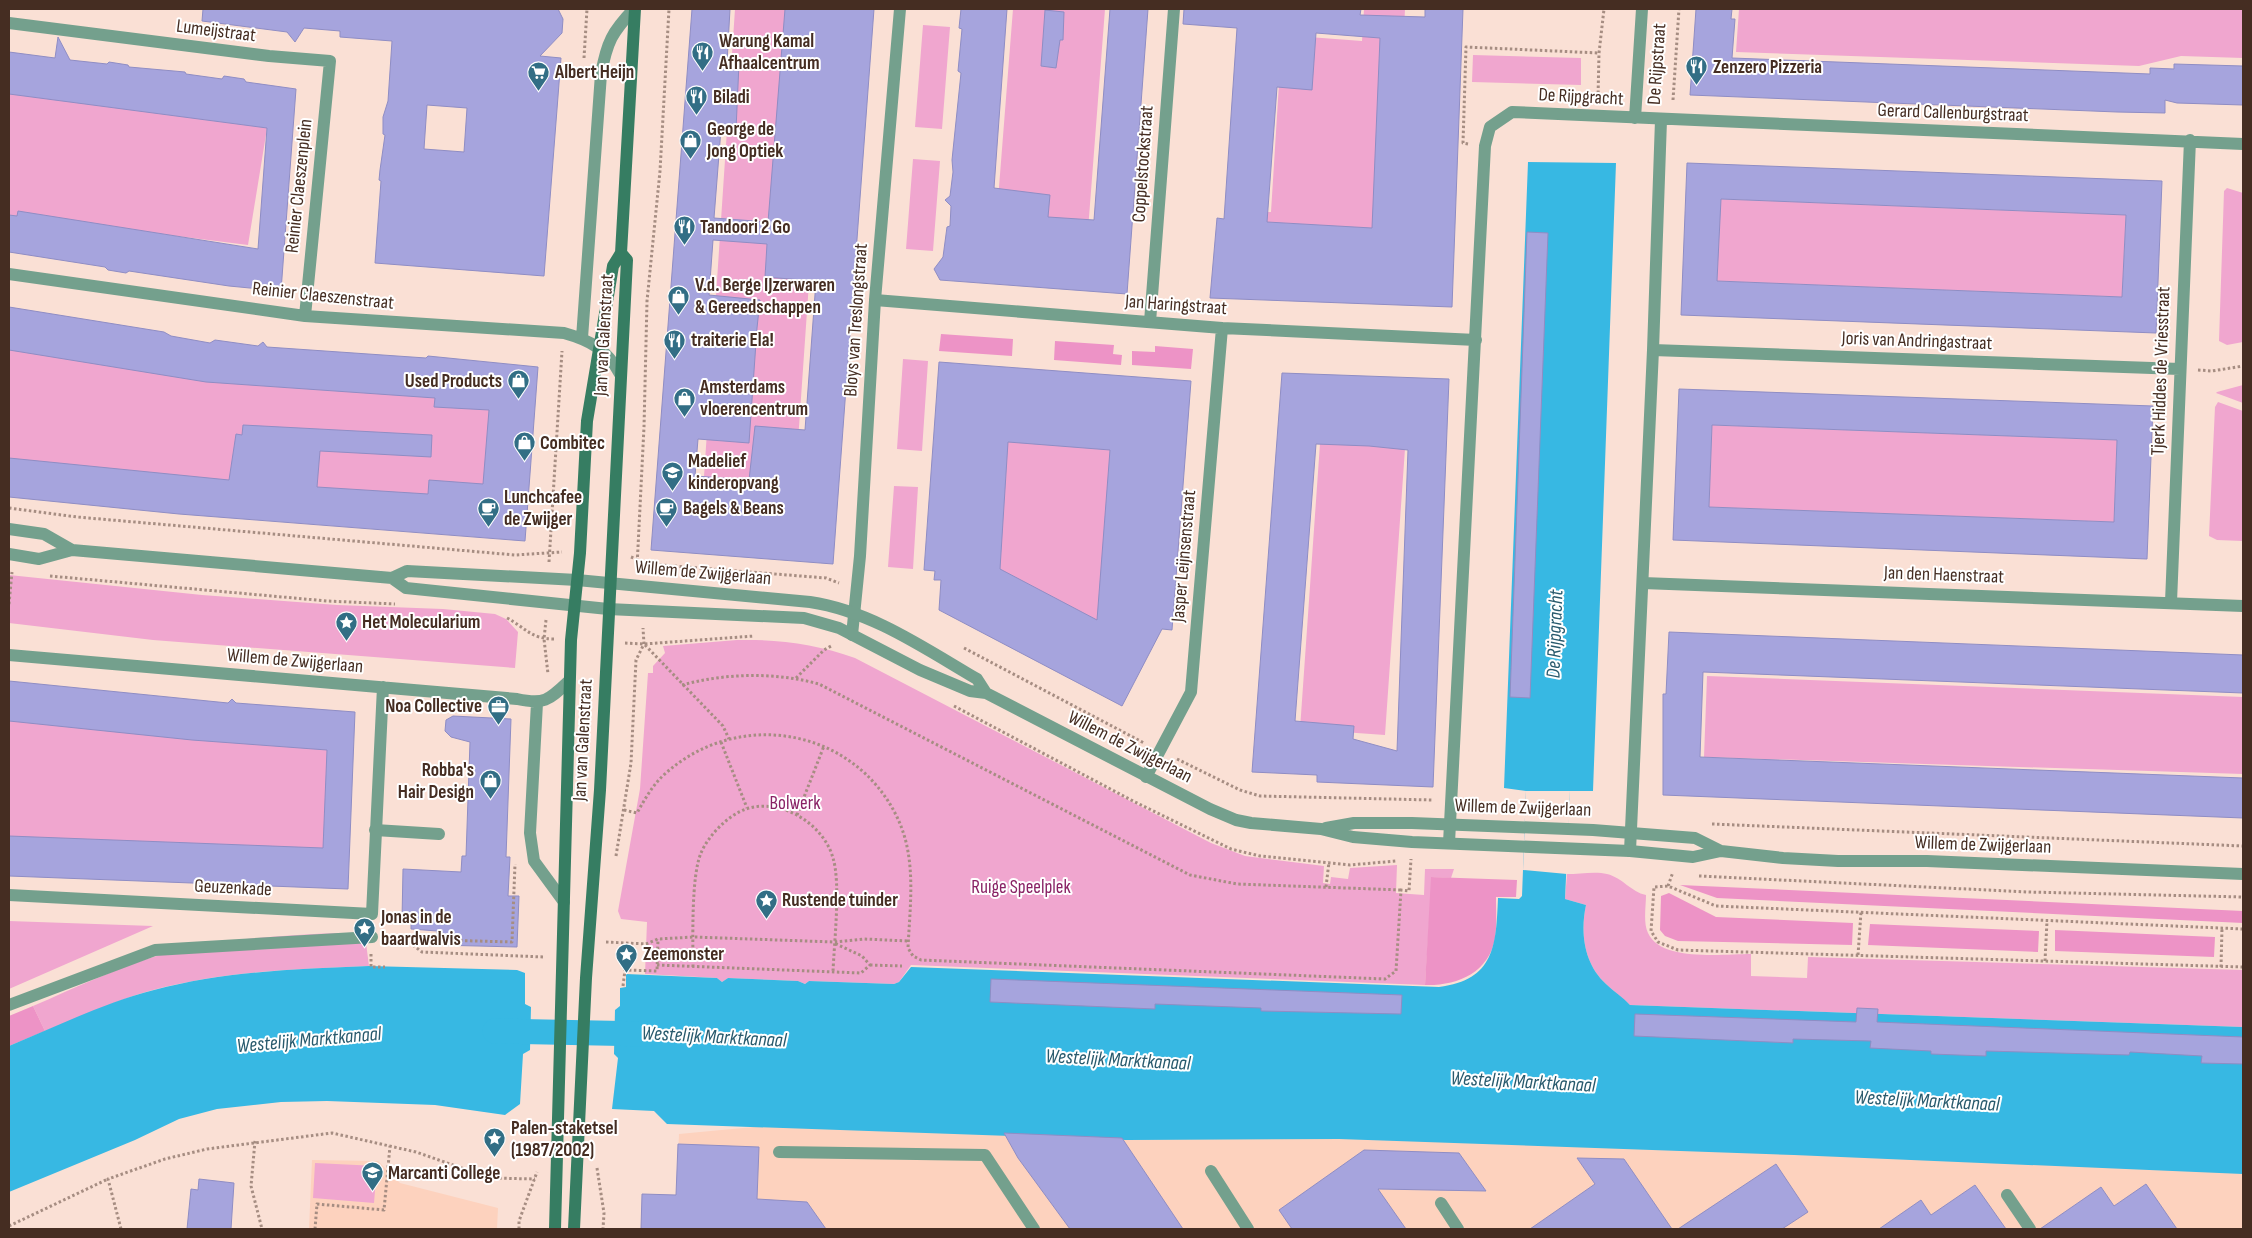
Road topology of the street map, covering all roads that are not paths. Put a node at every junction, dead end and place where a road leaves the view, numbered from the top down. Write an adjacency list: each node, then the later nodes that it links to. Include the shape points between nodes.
1 (635, 9): 11 (main road, Jan van Galenstraat); 17 (street, Jan van Galenstraat, via 615,29 605,50 601,74)
2 (900, 9): 13 (street, Bloys van Treslongstraat)
3 (1174, 9): 15 (street, Coppelstockstraat)
4 (1642, 9): 7 (street, De Rijpstraat)
5 (9, 23): 6 (street, Lumeijstraat)
6 (330, 61): 14 (street, Reinier Claeszenplein)
7 (1635, 118): 8 (street, De Rijpgracht); 18 (street, De Rijpgracht, via 1512,112 1490,127 1485,146)
8 (1666, 121): 9 (street, Gerard Callenburgstraat); 20 (street)
9 (2190, 140): 10 (street, Gerard Callenburgstraat); 21 (street, Tjerk Hiddes de Vriesstraat)
10 (2243, 144)
11 (621, 253): 19 (main road, Jan van Galenstraat, via 613,266); 22 (main road, Jan van Galenstraat, via 627,260)
12 (9, 274): 14 (street, Reinier Claeszenstraat)
13 (875, 300): 15 (street, Jan Haringstraat); 34 (street, Bloys van Treslongstraat)
14 (305, 316): 17 (street, Reinier Claeszenstraat, via 564,333)
15 (1150, 322): 16 (street, Jan Haringstraat)
16 (1222, 328): 18 (street, Jan Haringstraat); 41 (street, Jasper Leijnsenstraat, via 1192,692)
17 (582, 338): 19 (street, Reinier Claeszenstraat)
18 (1476, 340): 42 (street, De Rijpgracht)
19 (599, 346): 22 (street, Reinier Claeszenstraat); 27 (main road, Jan van Galenstraat, via 587,421)
20 (1653, 350): 21 (street, Joris van Andringastraat); 29 (street)
21 (2180, 369): 30 (street, Tjerk Hiddes de Vriesstraat)
22 (620, 374): 28 (main road, Jan van Galenstraat)
23 (9, 529): 24 (street, Willem de Zwijgerlaan, via 44,534)
24 (72, 550): 25 (street, Willem de Zwijgerlaan, via 39,559); 26 (street, Willem de Zwijgerlaan)
25 (9, 554)
26 (392, 578): 27 (street, Willem de Zwijgerlaan, via 408,571); 31 (street, Willem de Zwijgerlaan, via 406,588)
27 (577, 580): 28 (street, Willem de Zwijgerlaan); 31 (main road, Jan van Galenstraat)
28 (610, 583): 33 (main road, Jan van Galenstraat); 34 (street, Willem de Zwijgerlaan, via 810,602)
29 (1642, 583): 30 (street, Jan den Haenstraat); 45 (street)
30 (2170, 602): 32 (street, Jan den Haenstraat)
31 (575, 605): 33 (street, Willem de Zwijgerlaan); 37 (main road, Jan van Galenstraat)
32 (2243, 606)
33 (608, 610): 35 (street, Willem de Zwijgerlaan, via 791,617 827,623); 60 (main road, Jan van Galenstraat)
34 (854, 612): 35 (street, Bloys van Treslongstraat); 39 (street, Willem de Zwijgerlaan, via 977,679)
35 (852, 635): 39 (street, Willem de Zwijgerlaan, via 920,670 970,691)
36 (9, 655): 38 (street, Willem de Zwijgerlaan)
37 (569, 681): 40 (street, via 551,699); 52 (main road, Jan van Galenstraat)
38 (383, 687): 40 (street, Willem de Zwijgerlaan, via 517,698); 44 (street, Geuzenkade)
39 (986, 693): 41 (street, Willem de Zwijgerlaan)
40 (537, 703): 52 (street, via 530,832 534,861)
41 (1146, 777): 43 (street, Willem de Zwijgerlaan, via 1236,820)
42 (1449, 824): 43 (street, Willem de Zwijgerlaan, via 1354,823); 45 (street, Willem de Zwijgerlaan); 47 (street, De Rijpgracht)
43 (1321, 828): 47 (street, Willem de Zwijgerlaan, via 1353,837)
44 (375, 830): 46 (street); 51 (street, Geuzenkade, via 372,914)
45 (1631, 832): 48 (street); 49 (street, Willem de Zwijgerlaan, via 1695,838)
46 (440, 834)
47 (1449, 844): 48 (street, Willem de Zwijgerlaan)
48 (1630, 851): 49 (street, Willem de Zwijgerlaan, via 1693,857)
49 (1721, 851): 50 (street, Willem de Zwijgerlaan, via 1782,858)
50 (2243, 874)
51 (9, 895)
52 (564, 902): 59 (main road, Jan van Galenstraat)
53 (372, 937): 54 (street, via 155,950)
54 (9, 1005)
55 (778, 1152): 61 (street, via 985,1155)
56 (1211, 1171): 62 (street)
57 (2007, 1195): 64 (street)
58 (1441, 1203): 63 (street)
59 (554, 1229)
60 (574, 1229)
61 (1034, 1229)
62 (1248, 1229)
63 (1458, 1229)
64 (2030, 1229)

